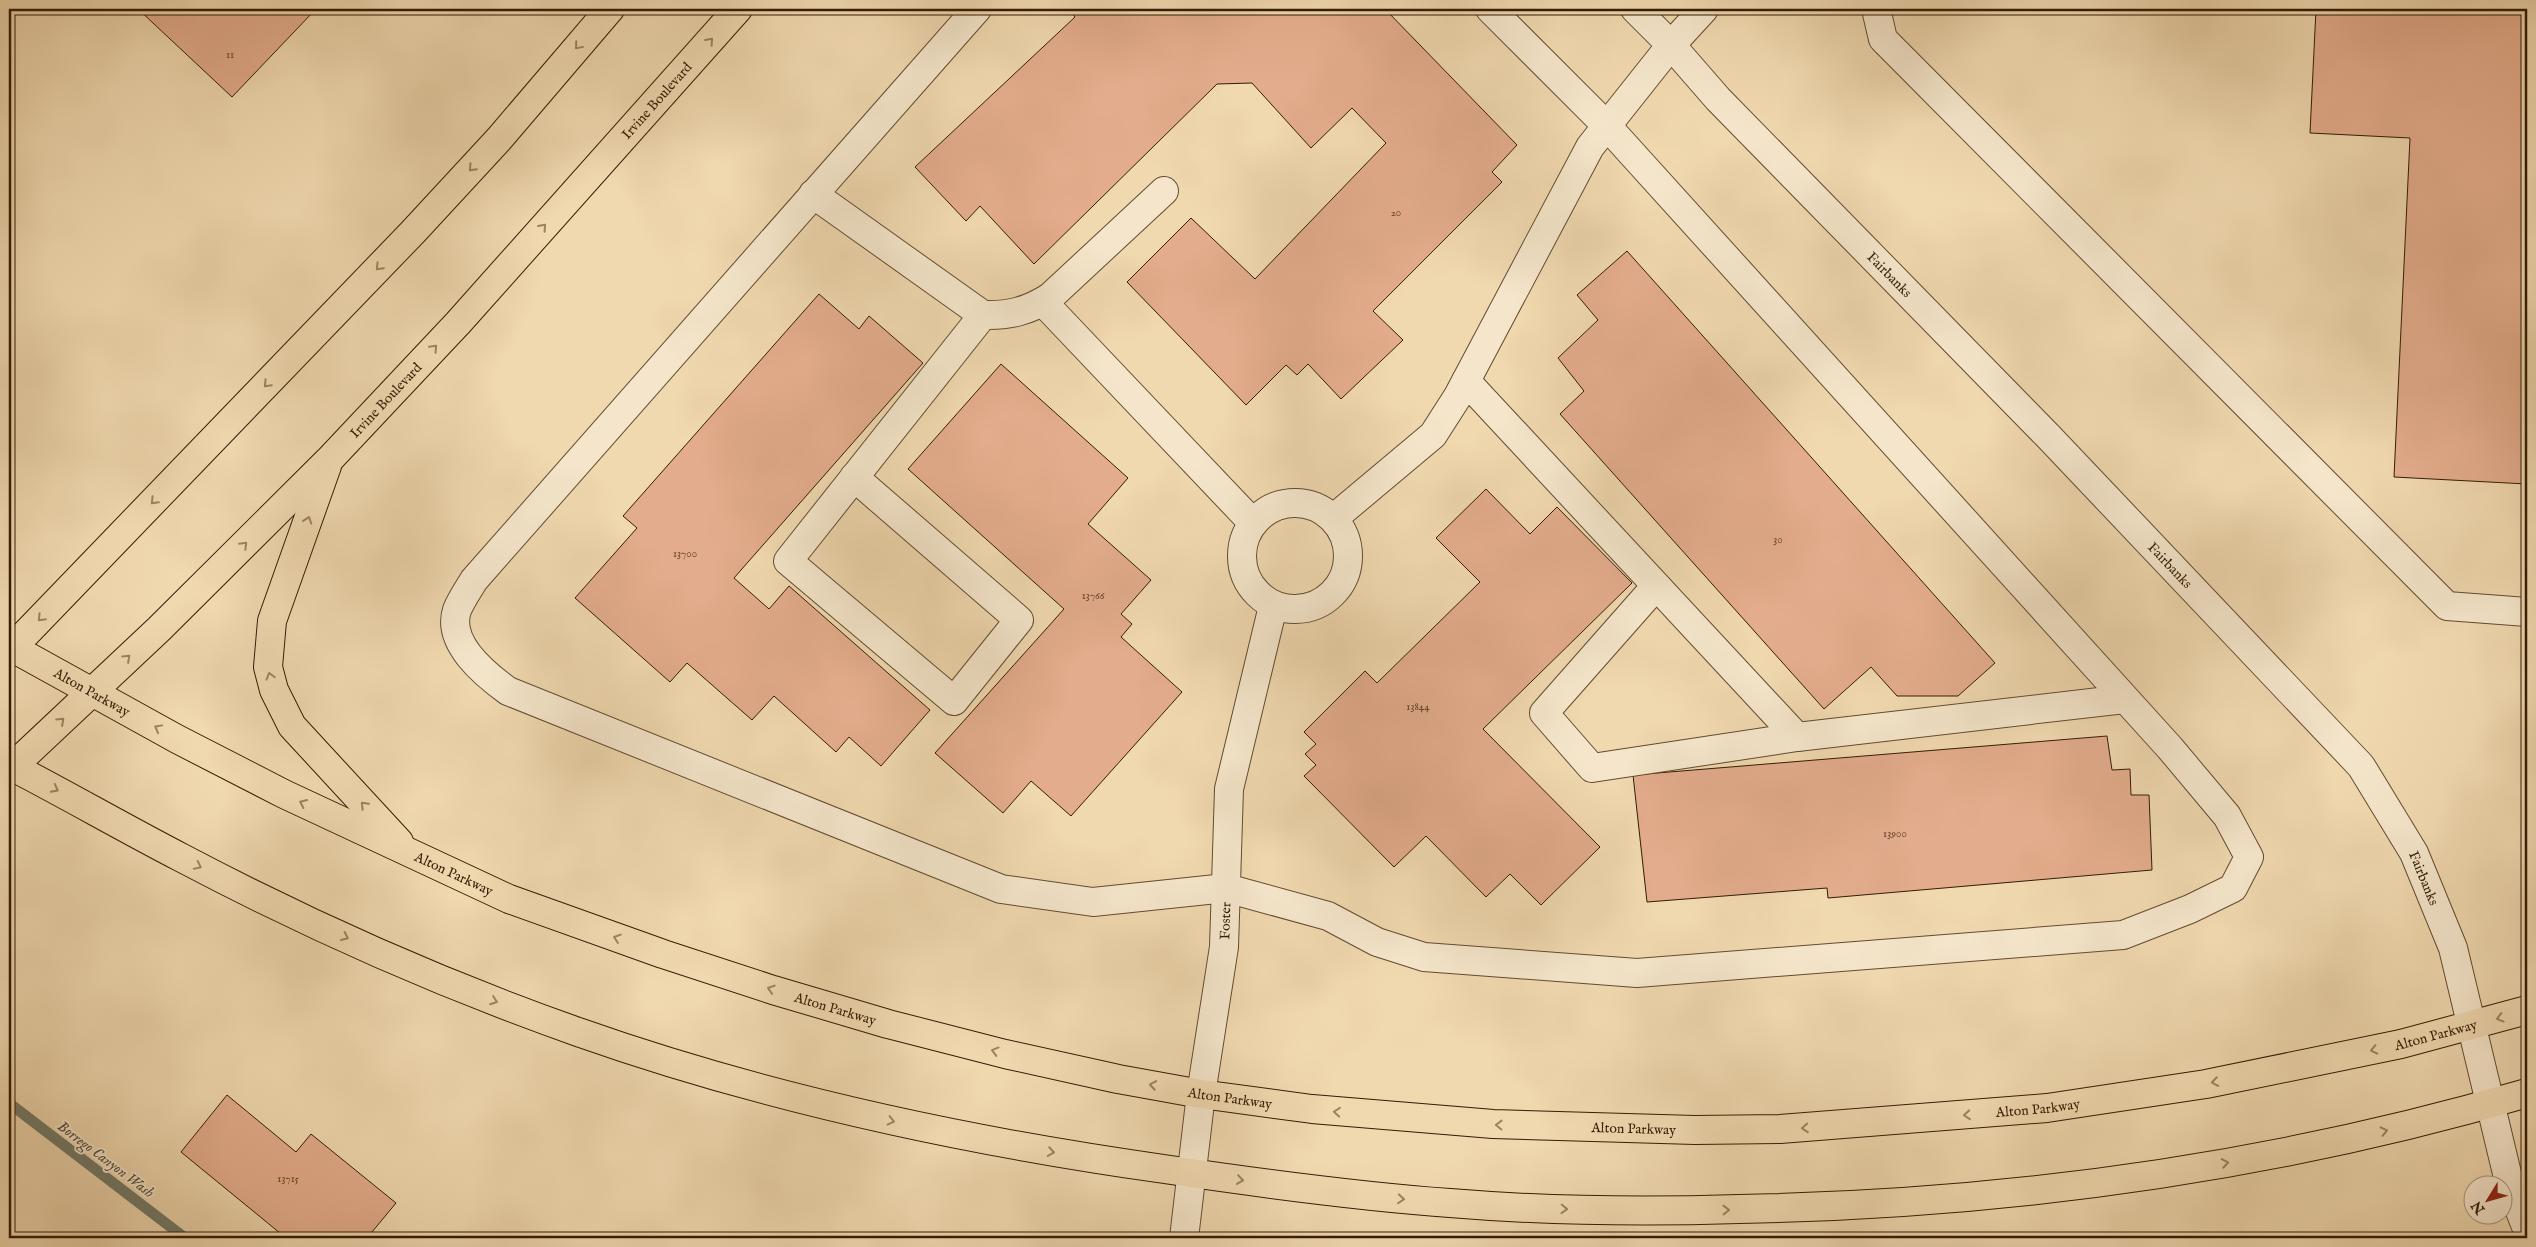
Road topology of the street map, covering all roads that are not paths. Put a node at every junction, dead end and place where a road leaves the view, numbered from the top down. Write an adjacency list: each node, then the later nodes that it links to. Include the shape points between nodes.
1 (610, 9): 22 (main road, one-way to 22, via 413,232)
2 (738, 9): 15 (main road, Irvine Boulevard, one-way to 2, via 458,323)
3 (977, 9): 11 (street)
4 (1490, 9): 9 (street)
5 (1635, 9): 8 (street, Fairbanks)
6 (1704, 9): 8 (street)
7 (1876, 9): 21 (street, via 1883,39 2447,606)
8 (1671, 45): 9 (street); 30 (street, Fairbanks, via 1718,99 2048,436 2361,766 2414,853 2453,948)
9 (1607, 126): 14 (street, via 1590,147); 24 (street)
10 (1164, 191): 12 (street)
11 (813, 194): 13 (street); 28 (street, via 474,580 456,612 457,630 465,651 483,673 508,691 1000,889 1093,902)
12 (1043, 302): 13 (street, via 1002,316); 18 (street)
13 (983, 315): 16 (street)
14 (1466, 382): 17 (street, via 1432,435); 19 (street)
15 (329, 460): 23 (main road, Irvine Boulevard, one-way to 15); 27 (main road, one-way to 15, via 292,726 274,690 268,667 272,621)
16 (854, 477): 16 (street, via 788,561 954,701 1019,620)
17 (1334, 518): 18 (street, via 1316,506 1296,502 1275,506); 20 (street, via 1345,536 1349,557 1344,578 1333,595 1315,606 1294,610)
18 (1253, 523): 20 (street, via 1245,534 1241,555 1245,575 1256,594)
19 (1656, 586): 25 (street); 25 (street, via 1544,713 1592,768)
20 (1273, 606): 28 (street, Foster, via 1229,788)
21 (2527, 612)
22 (10, 648): 23 (main road, Alton Parkway)
23 (92, 692): 26 (main road, Irvine Boulevard, one-way to 23); 27 (main road, Alton Parkway, one-way to 23, via 276,790)
24 (2125, 699): 25 (street); 28 (street, via 2227,816 2249,857 2233,888 2123,935 1637,973 1424,958 1377,942 1328,916)
25 (1797, 737)
26 (10, 767): 34 (main road, one-way to 34, via 182,858 323,926 444,981 584,1034 768,1092 844,1110 1027,1148)
27 (410, 854): 32 (main road, Alton Parkway, one-way to 27, via 1005,1054 773,990 509,899)
28 (1226, 888): 32 (street, Foster, via 1224,947)
29 (2527, 1010): 30 (main road, Alton Parkway, one-way to 30)
30 (2472, 1025): 32 (main road, Alton Parkway, one-way to 32, via 2319,1063 2048,1108 1780,1129 1484,1124 1312,1109); 33 (street, Fairbanks)
31 (2527, 1093): 33 (main road)
32 (1201, 1094): 34 (street, Foster)
33 (2490, 1104): 34 (main road, one-way to 33, via 1302,1189 1458,1204 1673,1211 1810,1208 1981,1196 2177,1172 2306,1148); 35 (street, Fairbanks, via 2510,1186)
34 (1192, 1173): 36 (street, Foster)
35 (2527, 1229)
36 (1184, 1238)

